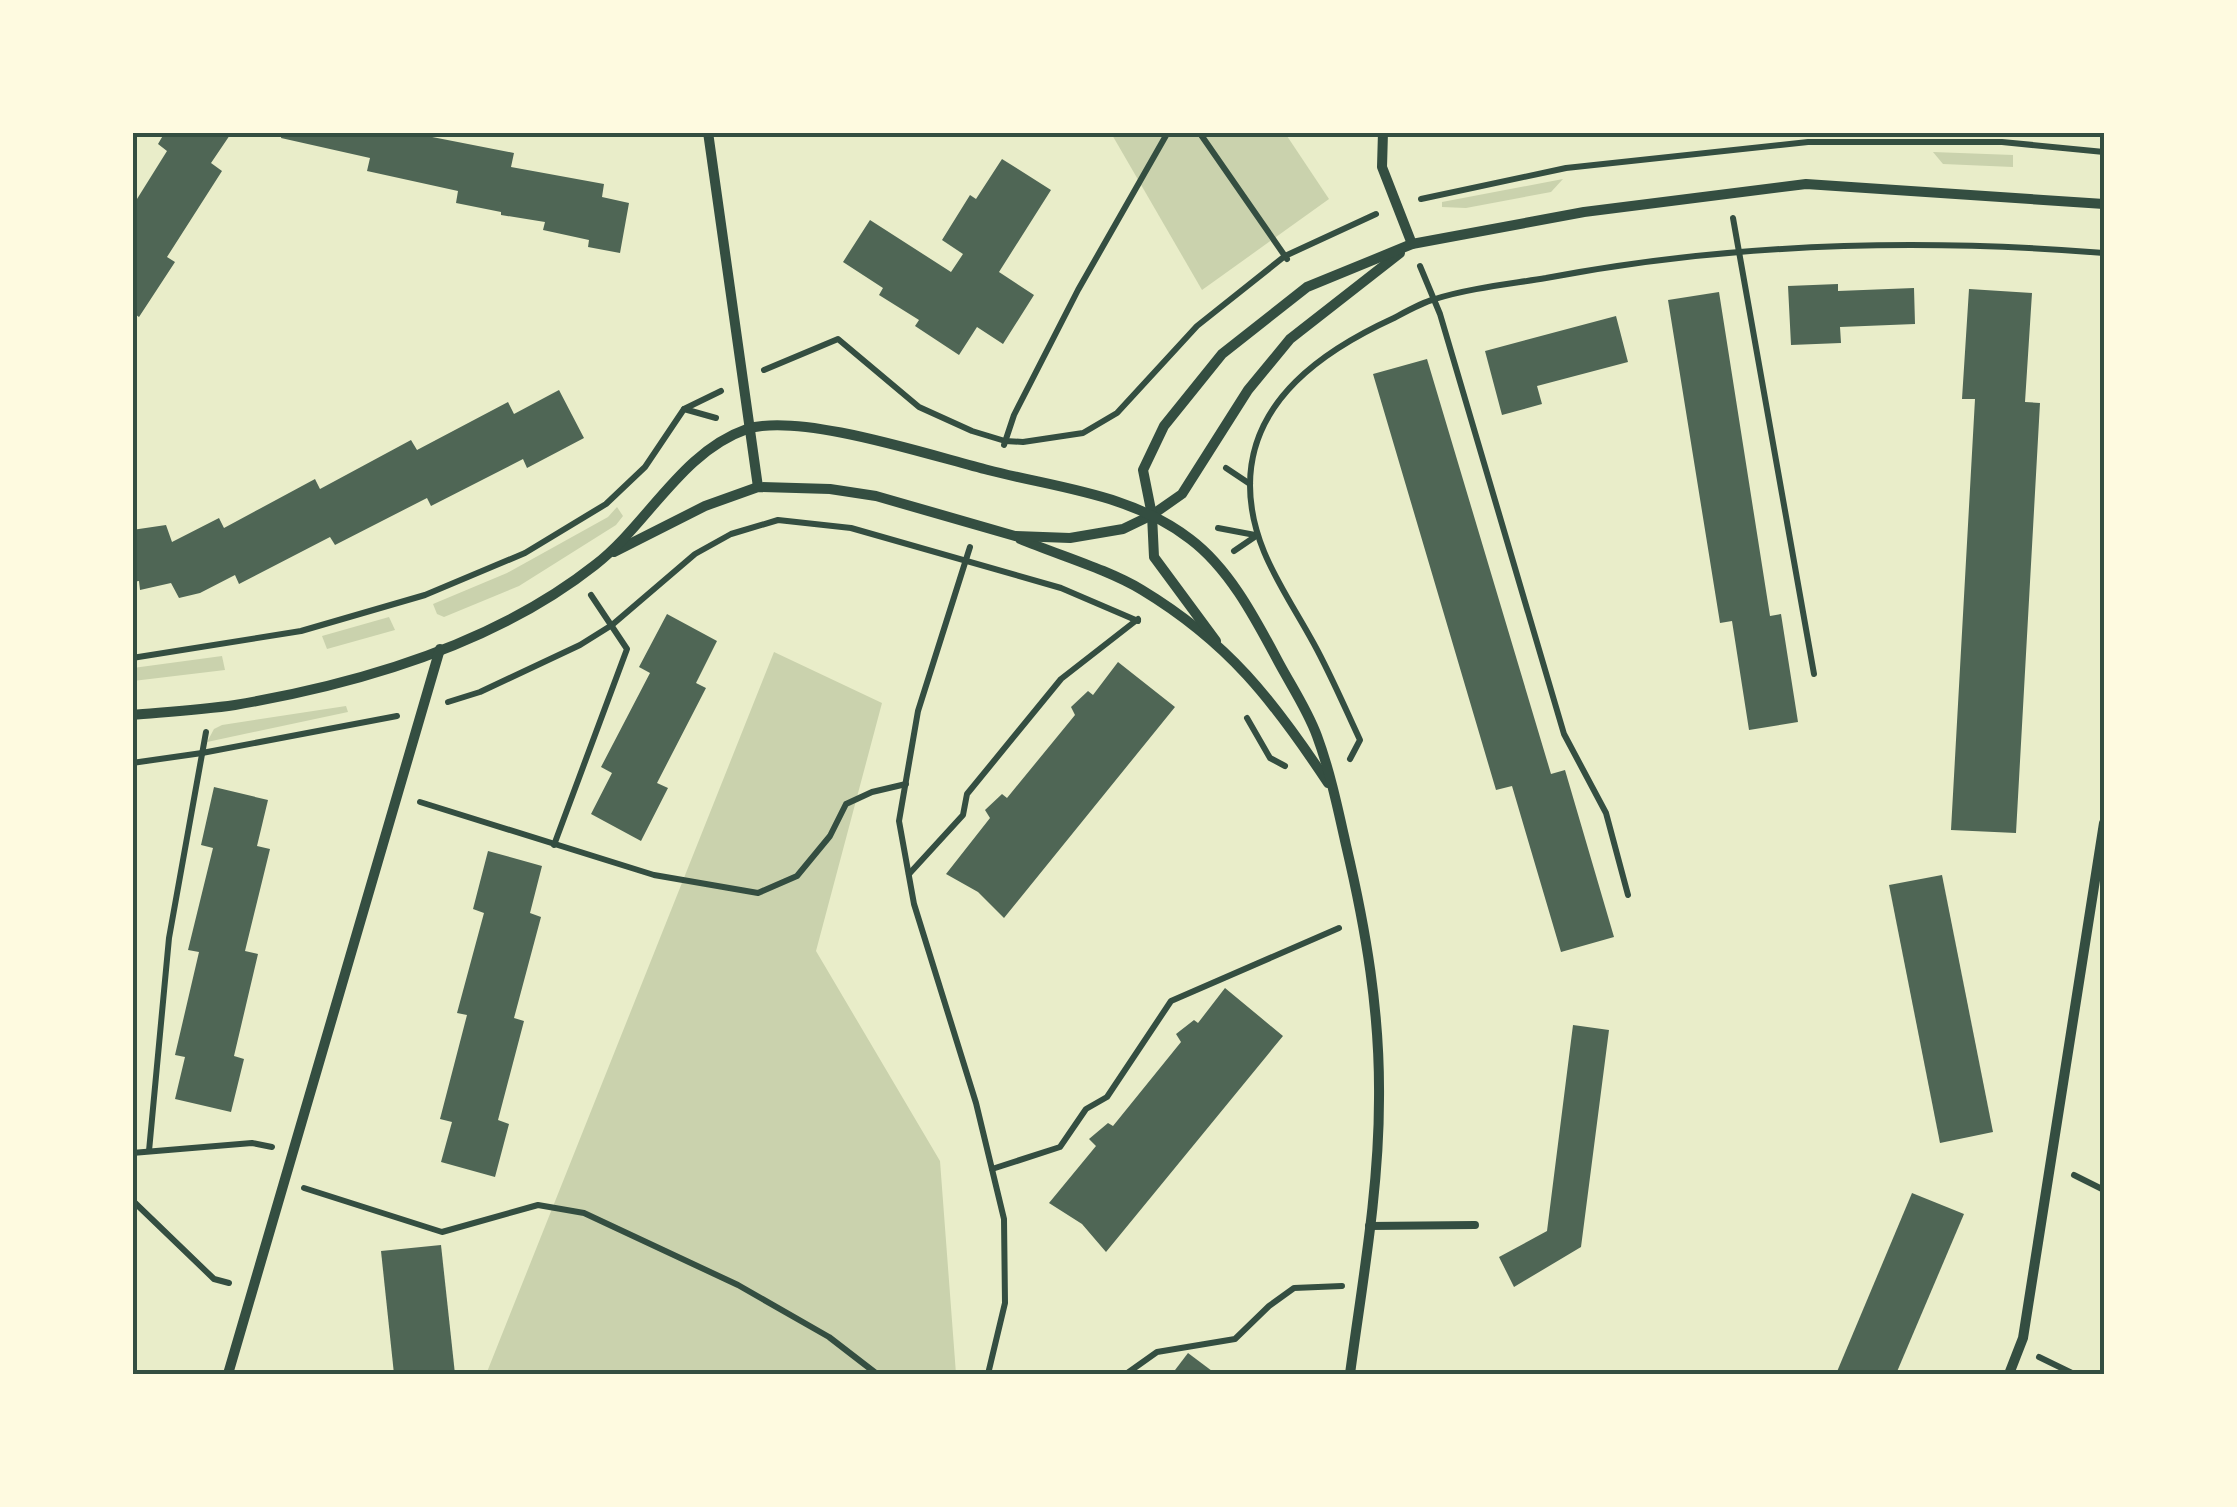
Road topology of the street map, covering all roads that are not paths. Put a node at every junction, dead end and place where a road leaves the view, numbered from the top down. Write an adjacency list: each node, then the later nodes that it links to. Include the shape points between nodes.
1 (708, 132): 5 (street)
2 (1383, 132): 4 (street, via 1382,167)
3 (2104, 204): 4 (street, via 1806,184 1584,212)
4 (1412, 244): 7 (street, via 1290,339 1248,390 1182,494); 7 (street, via 1307,287 1222,354 1164,426 1143,470)
5 (751, 428): 6 (street); 7 (street, via 814,427 1103,496); 9 (street, via 714,446)
6 (758, 487): 8 (street, via 876,496); 9 (street)
7 (1152, 514): 8 (street, via 1123,528 1070,538); 10 (street, via 1154,557); 13 (street, via 1217,564 1259,624 1316,731)
8 (1015, 536): 10 (street, via 1140,589)
9 (604, 557): 11 (street, via 520,614)
10 (1216, 641): 13 (street, via 1283,714)
11 (440, 649): 12 (street, via 372,674 234,705); 17 (street)
12 (132, 716)
13 (1334, 792): 16 (street, via 1363,917 1378,1029)
14 (2104, 823): 19 (street, via 2020,1347)
15 (1475, 1225): 16 (lane)
16 (1370, 1226): 18 (street)
17 (228, 1374)
18 (1350, 1374)
19 (2009, 1374)

